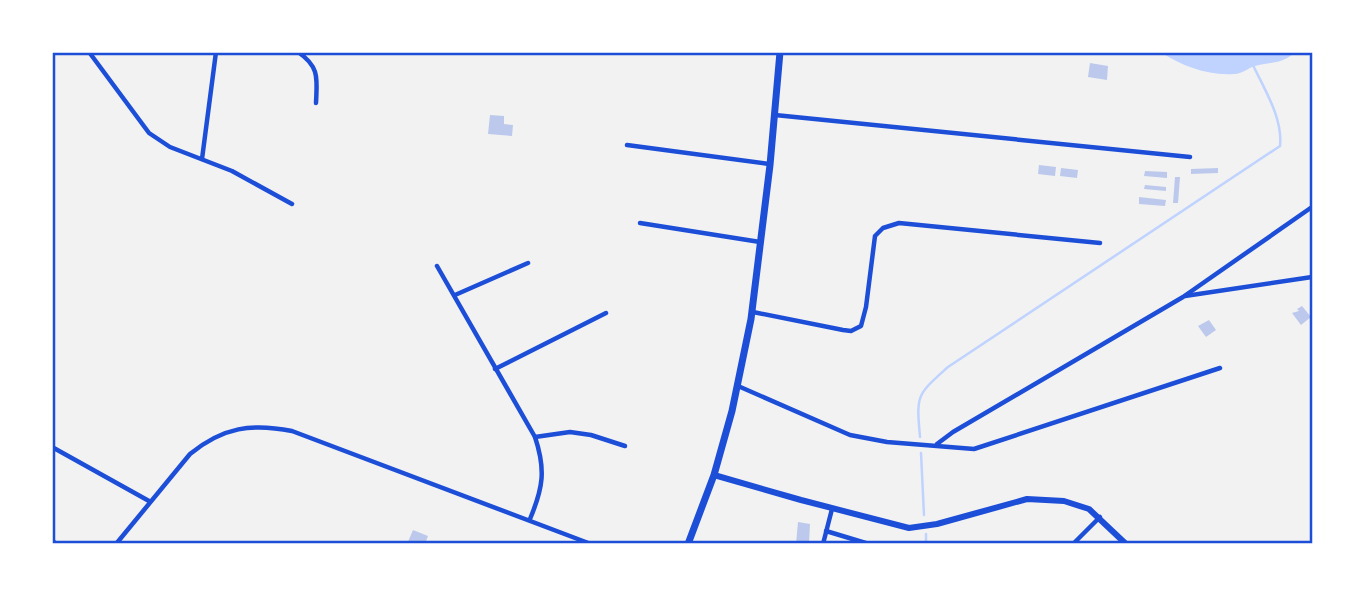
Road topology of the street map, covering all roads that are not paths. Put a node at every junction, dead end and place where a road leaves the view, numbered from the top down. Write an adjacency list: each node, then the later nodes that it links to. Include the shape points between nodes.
1 (89, 52): 9 (street, via 149,133 170,148)
2 (216, 52): 9 (street)
3 (298, 52): 5 (street, via 317,73)
4 (780, 52): 6 (main road)
5 (316, 103)
6 (775, 115): 8 (street); 10 (main road)
7 (627, 145): 10 (street)
8 (1190, 156)
9 (202, 159): 11 (street)
10 (770, 164): 14 (main road)
11 (292, 204)
12 (1312, 207): 20 (street)
13 (640, 223): 14 (street)
14 (760, 242): 21 (main road)
15 (1100, 243): 21 (street, via 899,223 875,236 861,326 843,330)
16 (528, 262): 19 (street)
17 (437, 265): 19 (street)
18 (1312, 277): 20 (street)
19 (455, 296): 24 (street)
20 (1183, 297): 27 (street)
21 (753, 312): 25 (main road)
22 (606, 313): 24 (street)
23 (1220, 368): 27 (street, via 974,449)
24 (495, 369): 26 (street)
25 (738, 387): 27 (street, via 850,435); 30 (main road)
26 (535, 437): 28 (street, via 570,432); 34 (street, via 542,457 541,494)
27 (936, 444)
28 (625, 446)
29 (52, 447): 31 (street)
30 (713, 475): 32 (street); 40 (main road)
31 (149, 502): 34 (street, via 203,443 221,434 265,426 292,431); 38 (street)
32 (832, 509): 33 (street, via 909,528 1027,499 1073,503); 35 (street)
33 (1100, 517): 43 (street); 44 (street)
34 (530, 519): 39 (street)
35 (826, 531): 41 (street); 42 (street)
36 (52, 541): 37 (street)
37 (57, 544)
38 (116, 544)
39 (591, 544)
40 (688, 544)
41 (823, 544)
42 (869, 544)
43 (1073, 544)
44 (1126, 544)

